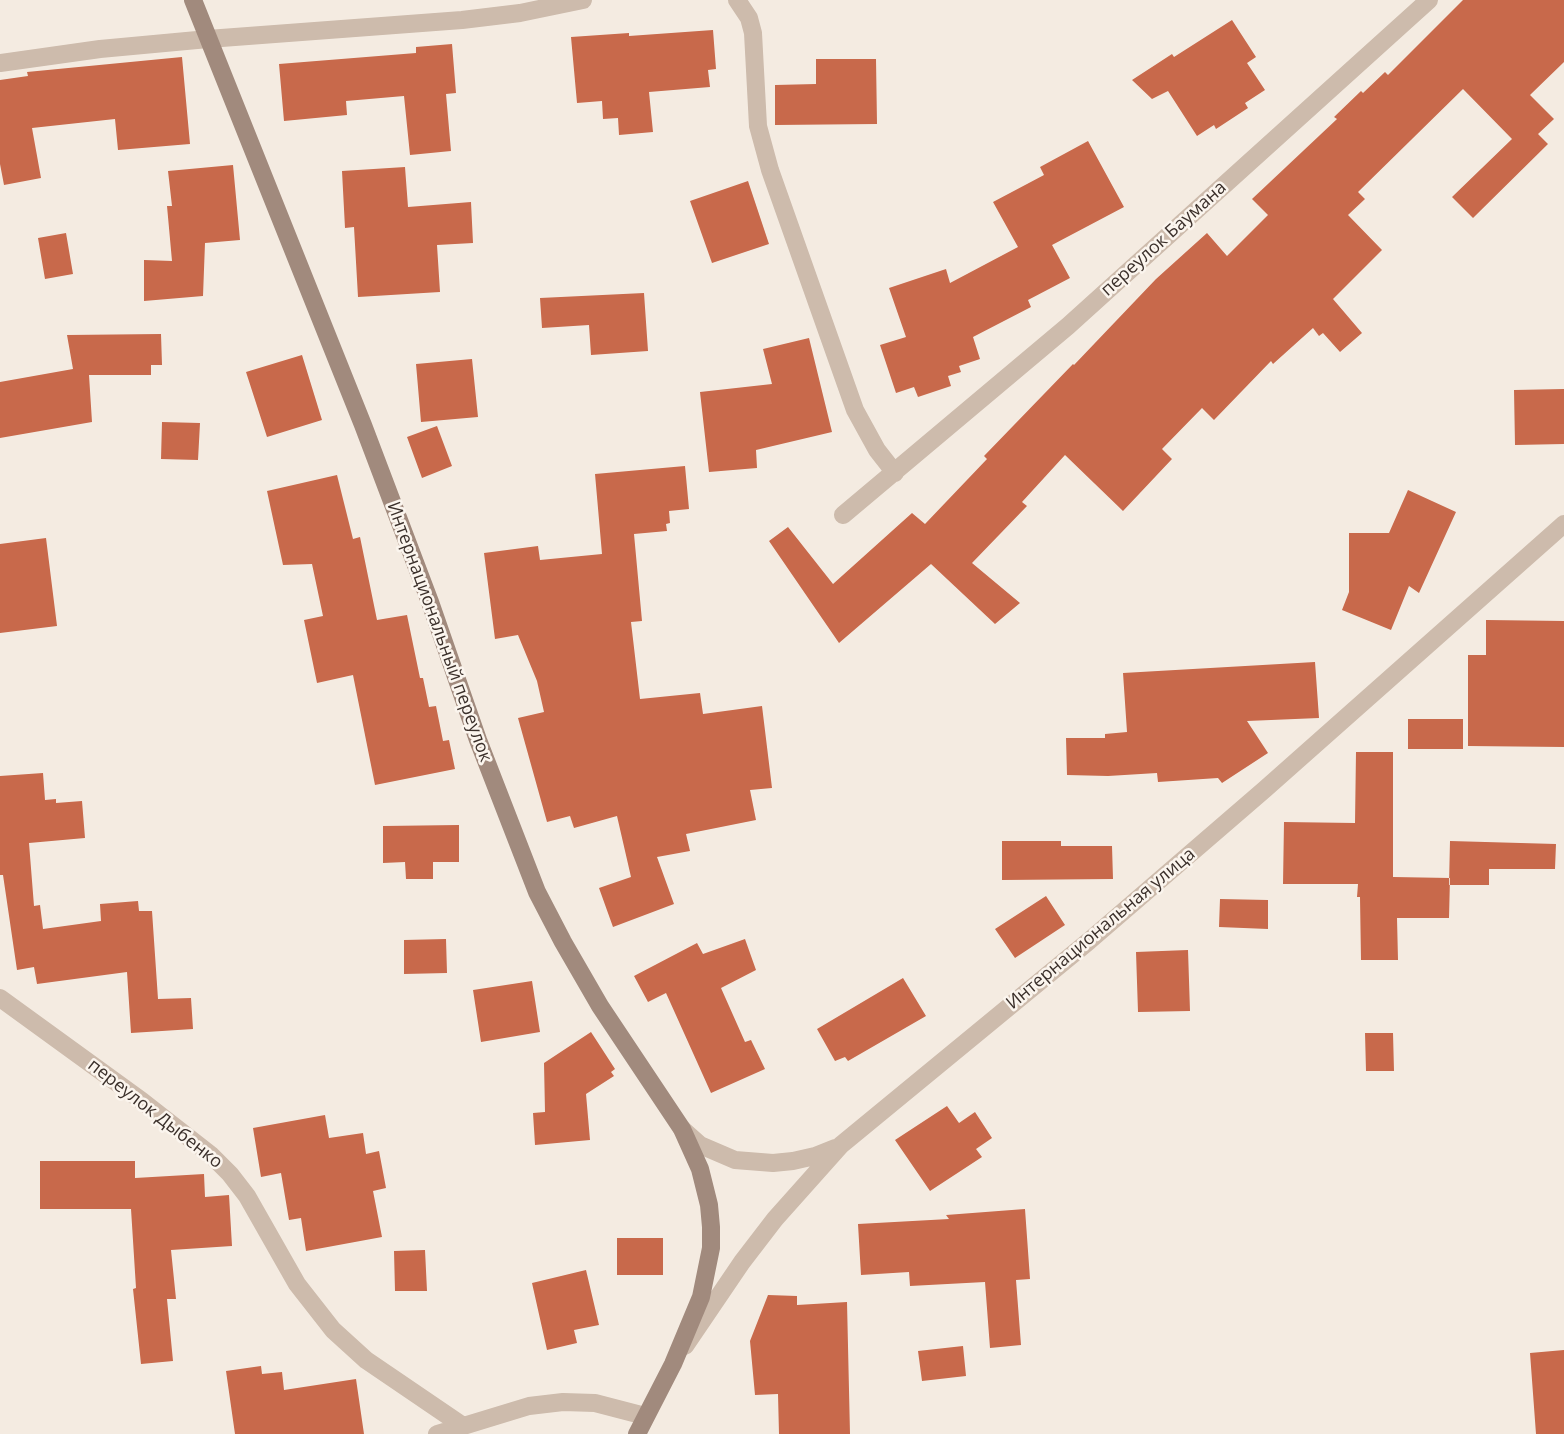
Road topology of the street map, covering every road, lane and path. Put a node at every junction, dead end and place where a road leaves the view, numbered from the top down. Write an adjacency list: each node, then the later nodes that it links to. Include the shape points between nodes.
1 (193, 0): 5 (street, Интернациональный переулок)
2 (583, 0): 5 (street, via 463,20)
3 (737, 0): 7 (street, via 753,33 758,125 770,170 855,410)
4 (1429, 0): 7 (street, переулок Баумана, via 1069,326)
5 (208, 39): 6 (street); 11 (street, Интернациональный переулок, via 358,412 537,891 600,1006)
6 (0, 62)
7 (895, 473): 8 (street, переулок Баумана)
8 (843, 515)
9 (1564, 524): 12 (street, Интернациональная улица, via 1089,941)
10 (0, 998): 16 (street, переулок Дыбенко, via 211,1155 247,1196 297,1284 333,1330 366,1360)
11 (682, 1129): 12 (street, via 716,1154 744,1161 793,1161); 13 (street, Интернациональный переулок, via 700,1168)
12 (841, 1145): 14 (street, Интернациональная улица, via 742,1262)
13 (709, 1205): 14 (street, Интернациональная улица, via 711,1248 701,1297)
14 (673, 1364): 15 (street, Интернациональная улица)
15 (645, 1416): 16 (street, via 596,1403 563,1402 528,1406); 18 (street, Интернациональная улица)
16 (463, 1426): 17 (street)
17 (437, 1434)
18 (637, 1434)

